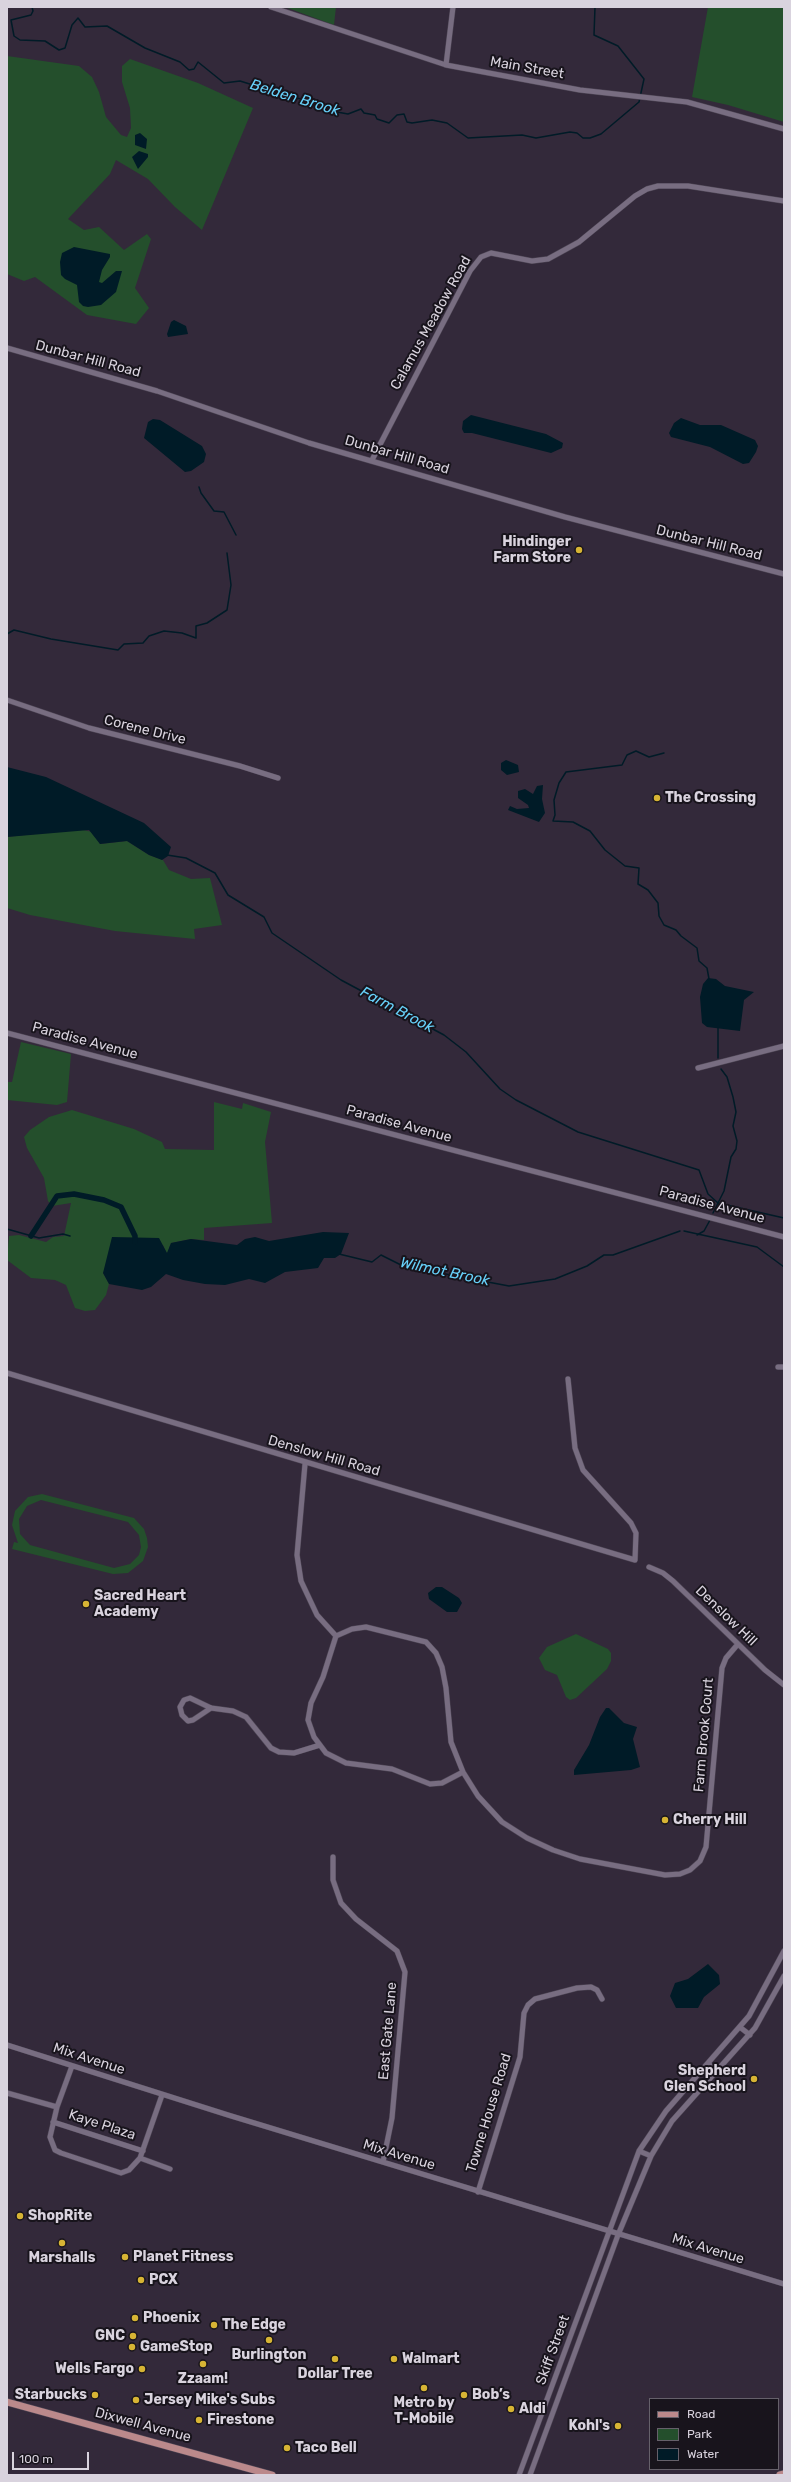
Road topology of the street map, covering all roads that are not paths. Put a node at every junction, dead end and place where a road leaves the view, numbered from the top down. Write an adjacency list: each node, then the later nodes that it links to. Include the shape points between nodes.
1 (271, 7): 3 (street, Main Street)
2 (453, 7): 3 (street)
3 (446, 65): 4 (street, Main Street, via 580,90 702,105)
4 (784, 129)
5 (784, 201): 7 (street, Calamus Meadow Road, via 688,186 658,186 635,196 579,242 548,259 532,261 496,253 481,257 474,264 442,323)
6 (7, 348): 7 (street, Dunbar Hill Road, via 157,391 289,437)
7 (372, 460): 8 (street, Dunbar Hill Road, via 565,517)
8 (784, 574)
9 (7, 700): 10 (street, Corene Drive, via 89,728)
10 (278, 778)
11 (7, 1033): 14 (street, Paradise Avenue)
12 (784, 1046): 13 (street)
13 (698, 1068)
14 (784, 1237)
15 (7, 1374): 17 (street, Denslow Hill Road)
16 (568, 1380): 17 (street, Denslow Hill Road, via 575,1448 583,1470 631,1523 636,1533 635,1560 365,1479)
17 (305, 1464): 19 (street, via 297,1555 301,1581 317,1615)
18 (649, 1567): 20 (street, Denslow Hill, via 673,1581)
19 (336, 1636): 23 (street, via 308,1720); 24 (street, Farm Brook Court, via 352,1629 366,1627 426,1642 436,1652 446,1688 451,1742)
20 (738, 1644): 21 (street, Denslow Hill); 24 (street, Farm Brook Court, via 726,1658 722,1668 706,1847 700,1861 690,1870 665,1875 580,1859 527,1838 502,1822 478,1796)
21 (784, 1685)
22 (211, 1708): 22 (street, via 188,1721 180,1706 184,1700 190,1698); 23 (street, via 233,1711 246,1717 271,1748 279,1752 294,1753)
23 (320, 1745): 24 (street, via 326,1753 346,1763 392,1769 430,1784 442,1783)
24 (463, 1772)
25 (333, 1857): 43 (street, East Gate Lane, via 333,1880 342,1903 356,1919 397,1951 405,1972 392,2118)
26 (784, 1952): 29 (street, Skiff Street)
27 (784, 1976): 30 (street, Skiff Street)
28 (602, 1999): 45 (street, Towne House Road, via 597,1990 577,1988 535,1999 528,2005 524,2013 520,2057)
29 (741, 2028): 30 (street); 32 (street, Skiff Street)
30 (750, 2035): 34 (street, Skiff Street)
31 (7, 2045): 33 (street, Mix Avenue)
32 (708, 2064): 34 (street); 40 (street, Skiff Street, via 658,2120)
33 (72, 2066): 36 (street, Mix Avenue); 37 (street, Kaye Plaza)
34 (716, 2072): 41 (street, Skiff Street, via 672,2121)
35 (7, 2092): 37 (street)
36 (162, 2095): 39 (street); 43 (street, Mix Avenue)
37 (57, 2107): 38 (street, Kaye Plaza)
38 (53, 2122): 39 (street, Kaye Plaza); 42 (street, Kaye Plaza, via 51,2141 55,2150 61,2153 121,2172 129,2170)
39 (143, 2150): 42 (street)
40 (639, 2151): 41 (street); 46 (street, Skiff Street)
41 (651, 2156): 47 (street, Skiff Street)
42 (140, 2158): 44 (street)
43 (383, 2162): 45 (street, Mix Avenue)
44 (170, 2169)
45 (478, 2192): 46 (street, Mix Avenue)
46 (609, 2232): 47 (street, Mix Avenue); 52 (street, Skiff Street)
47 (618, 2235): 48 (street, Mix Avenue); 53 (street, Skiff Street)
48 (784, 2284)
49 (7, 2402): 51 (main road, Dixwell Avenue)
50 (784, 2474): 54 (main road)
51 (272, 2475)
52 (519, 2475)
53 (530, 2475)
54 (780, 2475)

